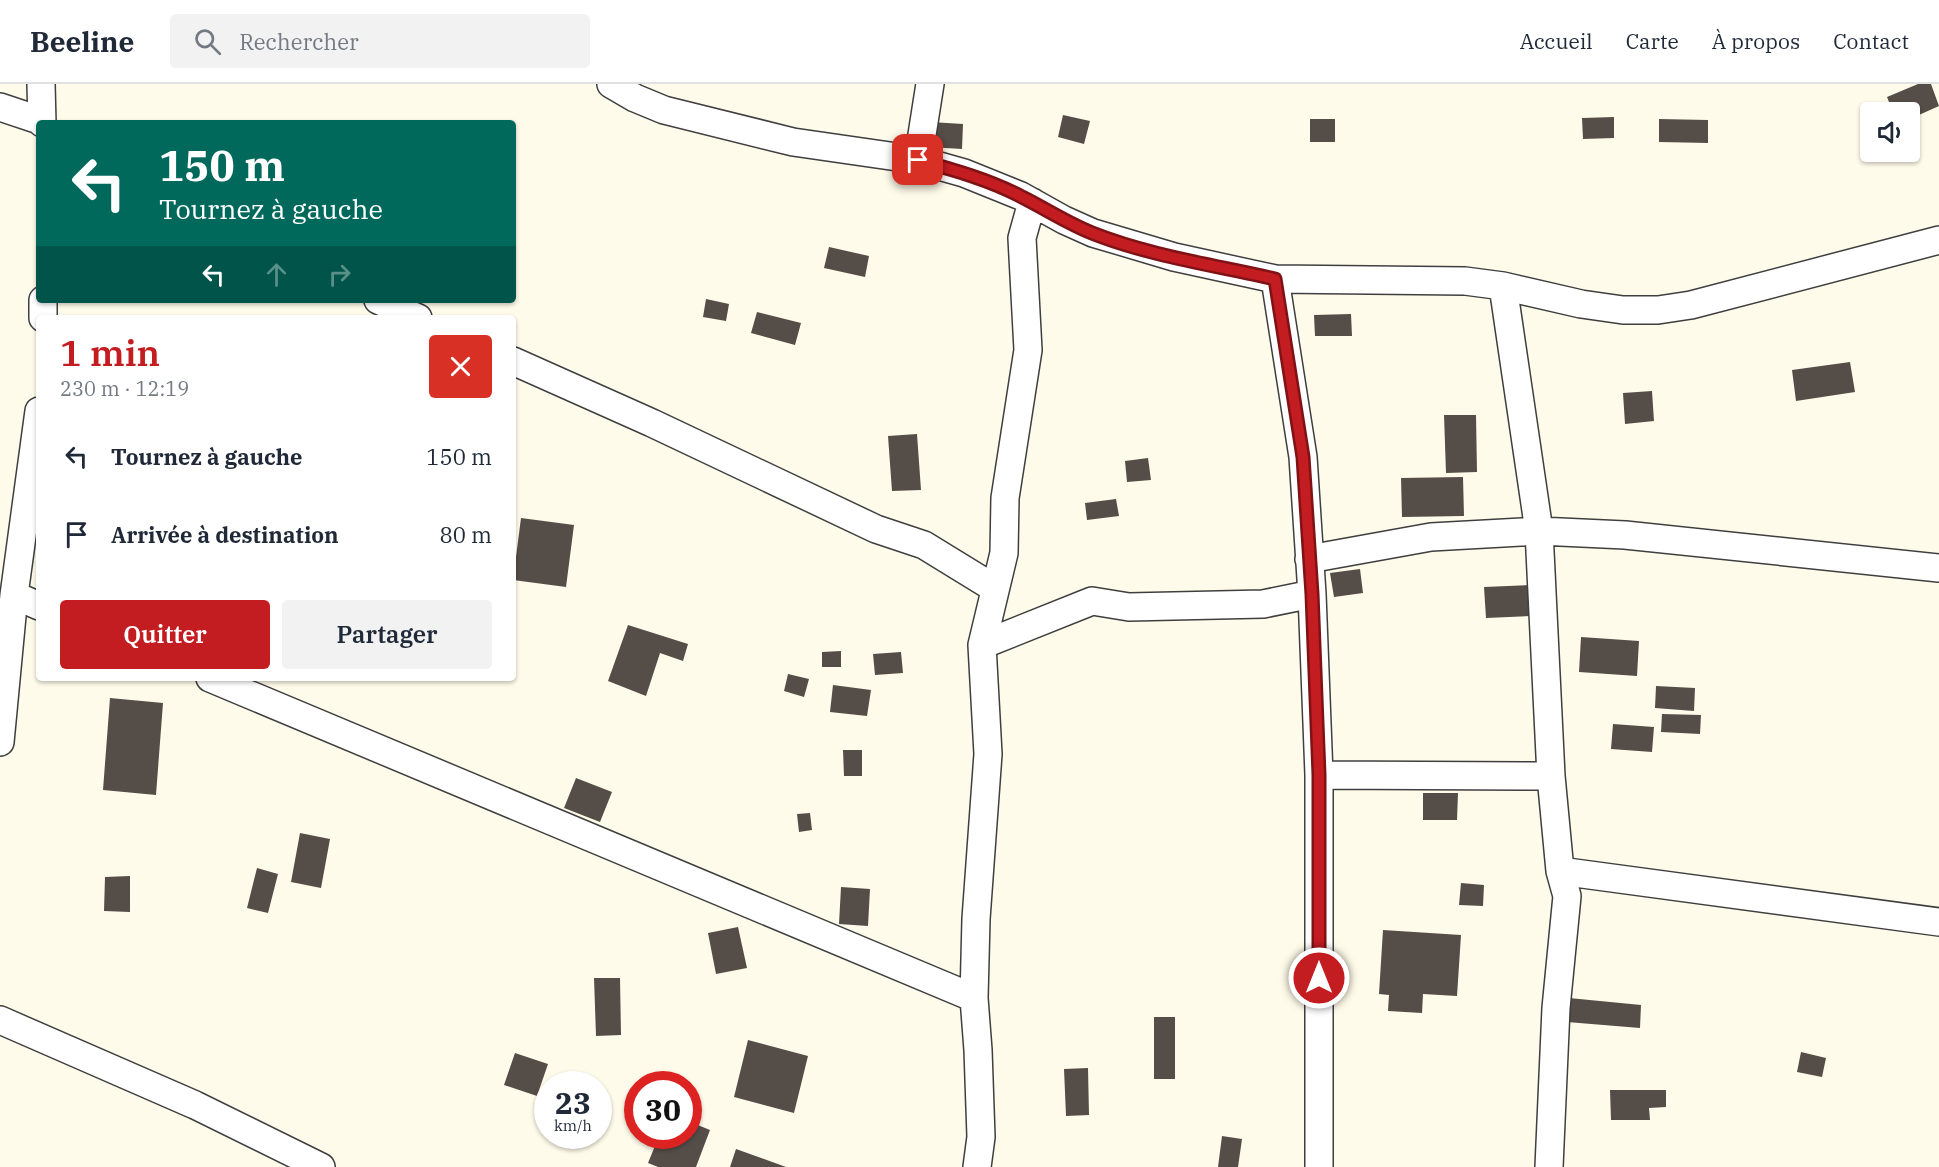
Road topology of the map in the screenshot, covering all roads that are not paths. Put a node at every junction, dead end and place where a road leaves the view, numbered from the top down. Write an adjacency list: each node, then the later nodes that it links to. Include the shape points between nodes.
1 (41, 84): 6 (street)
2 (611, 84): 7 (street, via 664,110 793,142)
3 (930, 84): 7 (street)
4 (0, 107): 5 (street)
5 (36, 120)
6 (42, 120)
7 (918, 160): 8 (street, via 964,173)
8 (1032, 202): 10 (street, via 1093,233 1174,257); 20 (street, via 1022,238 1028,350 1005,498 1004,553)
9 (1939, 240): 11 (street, via 1691,305 1658,310 1581,304)
10 (1275, 279): 11 (street, via 1465,281); 18 (street, via 1303,457)
11 (1503, 286): 16 (street)
12 (385, 303): 13 (street)
13 (411, 315)
14 (516, 362): 20 (street, via 876,529 924,545)
15 (36, 426): 17 (street)
16 (1539, 531): 18 (street, via 1431,537); 19 (street, via 1625,535); 28 (street)
17 (9, 557): 22 (street)
18 (1309, 559): 21 (street)
19 (1939, 568)
20 (994, 588): 24 (street)
21 (1312, 594): 24 (street, via 1263,604 1129,607 1092,601); 27 (street)
22 (14, 595): 23 (street); 26 (street)
23 (36, 605)
24 (982, 645): 31 (street, via 988,754)
25 (217, 681): 31 (street)
26 (0, 742)
27 (1319, 775): 28 (street); 35 (street)
28 (1551, 776): 29 (street)
29 (1560, 871): 30 (street); 36 (street, via 1567,896 1556,1008)
30 (1939, 922)
31 (974, 998): 34 (street, via 981,1137)
32 (0, 1020): 33 (street, via 195,1105)
33 (321, 1167)
34 (977, 1167)
35 (1319, 1167)
36 (1549, 1167)

